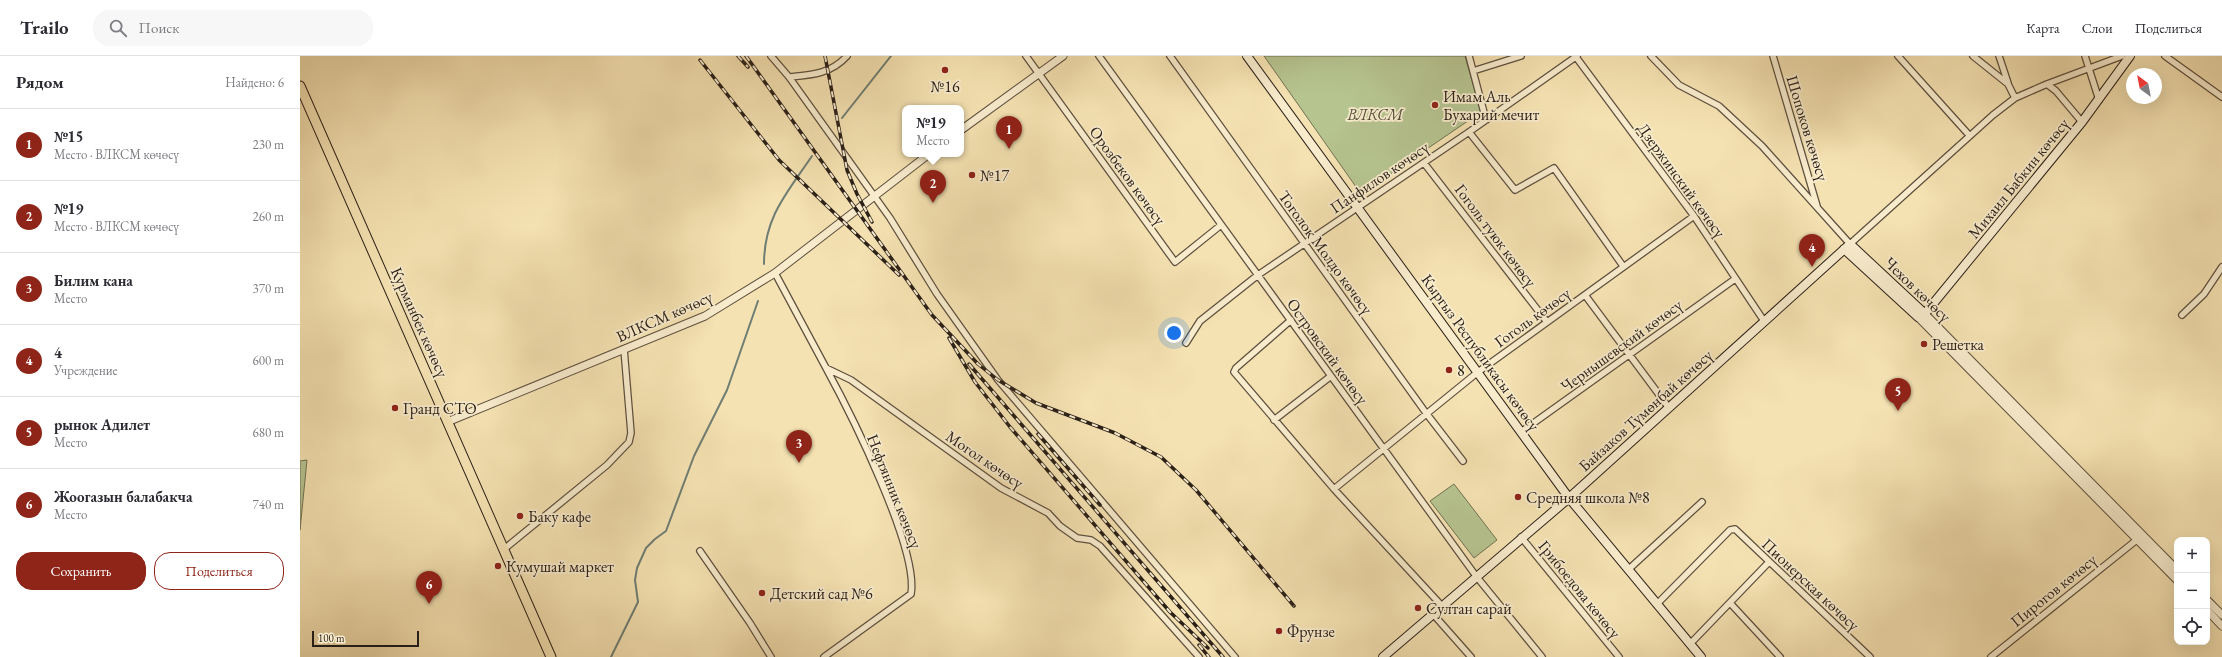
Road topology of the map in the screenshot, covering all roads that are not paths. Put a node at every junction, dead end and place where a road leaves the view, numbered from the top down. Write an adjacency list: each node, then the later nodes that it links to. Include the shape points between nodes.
1 (770, 56): 23 (street)
2 (847, 56): 23 (street, via 828,71 818,75)
3 (1026, 56): 22 (street, Орозбеков көчөсү)
4 (1063, 56): 22 (street)
5 (1099, 56): 41 (street, Островский көчөсү)
6 (1170, 56): 42 (street, Тоголок Молдо көчөсү)
7 (1247, 56): 38 (main road, Кыргыз Республикасы көчөсү)
8 (1469, 56): 21 (street)
9 (1521, 56): 21 (street)
10 (1576, 56): 30 (street, Панфилов көчөсү); 40 (street, Дзержинский көчөсү)
11 (1651, 56): 39 (street, Чехов көчөсү, via 1679,85 1719,106 1762,146)
12 (1773, 56): 39 (street, Шопоков көчөсү)
13 (1898, 56): 34 (street)
14 (1973, 56): 24 (street)
15 (1999, 56): 24 (street)
16 (2085, 56): 20 (street)
17 (2122, 56): 20 (street)
18 (2130, 56): 29 (main road, Михаил Бабкин көчөсү)
19 (2165, 56): 27 (street)
20 (2089, 68): 25 (street); 29 (street)
21 (1473, 71): 30 (street)
22 (1039, 73): 32 (street); 41 (street, Орозбеков көчөсү, via 1175,262)
23 (788, 77): 37 (street)
24 (2008, 84): 28 (street)
25 (2047, 84): 28 (street); 31 (street)
26 (300, 86): 64 (main road, Курманбек көчөсү)
27 (2222, 97)
28 (2014, 98): 34 (street)
29 (2098, 100): 31 (main road, Михаил Бабкин көчөсү)
30 (1486, 120): 33 (street, Панфилов көчөсү)
31 (2082, 122): 51 (main road, Михаил Бабкин көчөсү)
32 (964, 128)
33 (1469, 132): 36 (street, Панфилов көчөсү); 44 (street, via 1515,190 1554,168)
34 (1969, 135): 43 (street)
35 (925, 157): 37 (street, ВЛКСМ көчөсү)
36 (1424, 163): 38 (street, Панфилов көчөсү); 54 (street, Гоголь туюк көчөсү)
37 (874, 195): 46 (street, ВЛКСМ көчөсү); 93 (street, via 937,294 998,380)
38 (1359, 207): 42 (street, Панфилов көчөсү); 59 (main road, Кыргыз Республикасы көчөсү)
39 (1818, 208): 43 (street, Чехов көчөсү)
40 (1694, 216): 44 (street, Гоголь көчөсү); 48 (street, Дзержинский көчөсү)
41 (1221, 225): 47 (street, Островский көчөсү)
42 (1304, 243): 47 (street, Панфилов көчөсү); 62 (street, Тоголок Молдо көчөсү)
43 (1847, 246): 51 (main road, Чехов көчөсү); 53 (main road, Байзаков Түмөнбай көчөсү)
44 (1623, 266): 49 (street, Гоголь көчөсү)
45 (2222, 267): 50 (street, via 2204,294)
46 (775, 273): 56 (street, ВЛКСМ көчөсү, via 705,316); 58 (street)
47 (1258, 275): 52 (street, Островский көчөсү); 55 (street, Панфилов көчөсү, via 1200,321)
48 (1735, 279): 53 (street, Дзержинский көчөсү); 57 (street, Чернышевский көчөсү)
49 (1585, 295): 54 (street, Гоголь көчөсү); 57 (street)
50 (2182, 315)
51 (1921, 316): 72 (street, Чехов көчөсү)
52 (1291, 320): 60 (street, Островский көчөсү); 63 (street, via 1234,372)
53 (1764, 321): 61 (main road, Байзаков Түмөнбай көчөсү)
54 (1547, 322): 59 (street, Гоголь көчөсү)
55 (1186, 344)
56 (624, 349): 64 (street, ВЛКСМ көчөсү); 73 (street, via 631,433 628,442 607,465)
57 (1629, 356): 61 (street); 65 (street, Чернышевский көчөсү)
58 (826, 368): 89 (street, Могол көчөсү, via 851,380 1001,488 1048,513 1060,526 1077,538 1091,540 1100,546); 92 (street, Нефтянник көчөсү, via 890,506 901,535 913,586 911,594)
59 (1478, 372): 62 (street, Гоголь көчөсү); 65 (main road, Кыргыз Республикасы көчөсү)
60 (1331, 376): 63 (street); 66 (street, Островский көчөсү)
61 (1669, 408): 69 (main road, Байзаков Түмөнбай көчөсү)
62 (1426, 413): 66 (street, Гоголь көчөсү); 67 (street, Тоголок Молдо көчөсү)
63 (1274, 420): 68 (street)
64 (447, 422): 73 (main road, Курманбек көчөсү)
65 (1521, 432): 69 (main road, Кыргыз Республикасы көчөсү)
66 (1383, 448): 68 (street, Гоголь көчөсү); 78 (street, Островский көчөсү)
67 (1463, 461)
68 (1334, 489): 83 (street)
69 (1568, 498): 71 (main road, Байзаков Түмөнбай көчөсү); 77 (main road, Кыргыз Республикасы көчөсү)
70 (1702, 502): 77 (street)
71 (1521, 537): 78 (main road, Байзаков Түмөнбай көчөсү); 97 (street, Грибоедова көчөсү)
72 (2138, 538): 76 (street, Чехов көчөсү); 79 (street, Чехов көчөсү); 101 (street, Пирогов көчөсү)
73 (503, 550): 90 (main road, Курманбек көчөсү)
74 (700, 551): 91 (street, via 750,622)
75 (1769, 562): 80 (street, Пионерская көчөсү, via 1735,529 1730,530); 82 (street); 100 (street, Пионерская көчөсү)
76 (2174, 568)
77 (1629, 569): 80 (main road, Кыргыз Республикасы көчөсү)
78 (1476, 576): 83 (main road, Байзаков Түмөнбай көчөсү); 96 (street, Островский көчөсү)
79 (2174, 577)
80 (1658, 603): 88 (main road, Кыргыз Республикасы көчөсү)
81 (2210, 603): 86 (street)
82 (1731, 604): 88 (street); 99 (street)
83 (1442, 606): 85 (main road, Байзаков Түмөнбай көчөсү)
84 (2210, 613): 87 (street)
85 (1433, 614): 94 (main road, Байзаков Түмөнбай көчөсү); 95 (street)
86 (2222, 615)
87 (2222, 626)
88 (1690, 644): 98 (main road, Кыргыз Республикасы көчөсү)
89 (1196, 656)
90 (551, 657)
91 (771, 657)
92 (824, 657)
93 (1235, 657)
94 (1382, 657)
95 (1470, 657)
96 (1542, 657)
97 (1619, 657)
98 (1701, 657)
99 (1780, 657)
100 (1870, 657)
101 (1991, 657)

